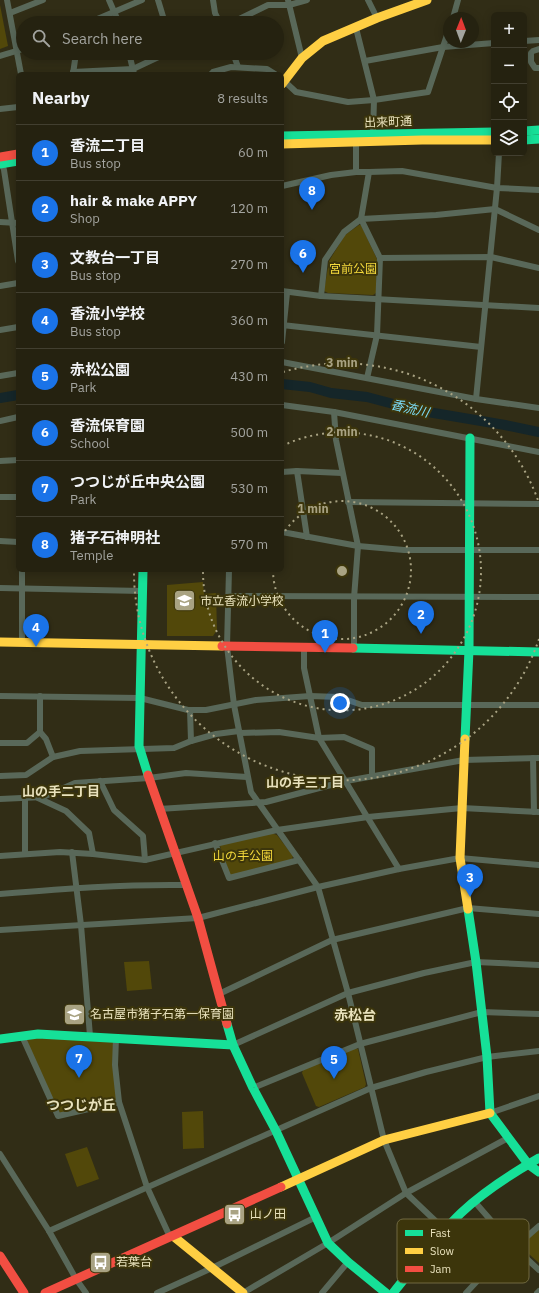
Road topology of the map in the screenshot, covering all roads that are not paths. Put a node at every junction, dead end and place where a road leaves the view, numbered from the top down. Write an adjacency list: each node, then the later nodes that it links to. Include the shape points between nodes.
1 (7, 0): 14 (street)
2 (43, 0): 14 (street)
3 (109, 0): 12 (street)
4 (142, 0): 12 (street)
5 (158, 0): 17 (street)
6 (212, 0): 18 (street)
7 (307, 0): 11 (street)
8 (368, 0): 20 (street)
9 (427, 0): 20 (street)
10 (458, 0): 13 (street)
11 (288, 3): 19 (street, via 268,4); 30 (street)
12 (114, 12): 15 (street); 16 (street)
13 (455, 12)
14 (10, 13): 28 (street)
15 (105, 16)
16 (116, 16)
17 (163, 16)
18 (216, 16)
19 (245, 16)
20 (377, 18): 21 (street)
21 (356, 28): 30 (street, via 323,41); 36 (street)
22 (539, 40): 23 (street)
23 (527, 41)
24 (491, 43): 25 (street)
25 (479, 44)
26 (443, 47): 36 (street); 46 (street, via 428,92)
27 (539, 50): 38 (street, via 531,53 532,65)
28 (16, 51): 29 (street)
29 (0, 56)
30 (302, 58): 44 (street)
31 (18, 60): 39 (street)
32 (75, 60): 40 (street)
33 (131, 60): 41 (street)
34 (155, 60): 41 (street)
35 (236, 60): 37 (street)
36 (365, 61): 46 (street)
37 (238, 67): 42 (street, via 231,66); 43 (street, via 267,68)
38 (539, 68)
39 (21, 72)
40 (73, 72)
41 (134, 72)
42 (213, 72)
43 (272, 72)
44 (284, 80)
45 (284, 82): 46 (street, via 296,92 322,98 348,102)
46 (374, 100): 52 (street)
47 (16, 107): 48 (street)
48 (0, 109)
49 (539, 130): 50 (street)
50 (527, 131)
51 (491, 132): 52 (street, 出来町通)
52 (373, 134): 53 (street, 出来町通)
53 (284, 136)
54 (491, 140): 57 (street, 出来町通)
55 (527, 140): 56 (street)
56 (539, 140)
57 (356, 142): 58 (street, 出来町通); 63 (street)
58 (284, 144)
59 (16, 155): 62 (street)
60 (499, 156): 66 (street)
61 (16, 160): 62 (street)
62 (1, 162): 71 (street)
63 (356, 172): 64 (street); 65 (street)
64 (369, 172): 66 (street, via 402,171); 69 (street)
65 (284, 186)
66 (497, 188): 67 (street); 68 (street)
67 (539, 190)
68 (495, 209): 69 (street); 72 (street); 74 (street)
69 (361, 218): 75 (street); 80 (street, via 344,232 325,260)
70 (0, 222): 71 (street)
71 (15, 222): 73 (street)
72 (539, 230)
73 (16, 235)
74 (491, 257): 75 (street); 76 (street); 82 (street)
75 (380, 258): 81 (street)
76 (539, 268)
77 (16, 283): 78 (street)
78 (0, 286)
79 (285, 292): 80 (street); 83 (street)
80 (321, 296): 81 (street)
81 (379, 298): 82 (street); 88 (street)
82 (485, 304): 84 (street); 89 (street)
83 (284, 308)
84 (539, 308)
85 (284, 325): 88 (street)
86 (16, 327): 87 (street)
87 (0, 330)
88 (377, 335): 89 (street); 93 (street)
89 (481, 347): 94 (street)
90 (284, 362): 93 (street)
91 (16, 373): 92 (street)
92 (0, 376)
93 (368, 378): 94 (street)
94 (476, 399): 96 (street)
95 (284, 405): 97 (street)
96 (539, 408)
97 (334, 412): 100 (street); 106 (street)
98 (16, 418): 99 (street)
99 (0, 421)
100 (470, 438): 101 (street); 110 (street)
101 (539, 452)
102 (16, 460): 103 (street)
103 (0, 461)
104 (297, 471): 105 (street); 106 (street); 113 (street)
105 (284, 472)
106 (342, 473): 109 (street)
107 (0, 497): 108 (street)
108 (16, 497)
109 (348, 502): 110 (street); 116 (street)
110 (470, 504): 111 (street); 117 (street)
111 (539, 504)
112 (284, 532): 113 (street)
113 (307, 537): 116 (street)
114 (0, 541): 115 (street)
115 (16, 542)
116 (358, 546): 117 (street, via 404,550); 127 (street)
117 (469, 550): 118 (street); 128 (street)
118 (539, 550)
119 (22, 572): 123 (street)
120 (143, 572): 124 (street)
121 (229, 572): 125 (street)
122 (0, 588): 123 (street)
123 (23, 588): 124 (street); 130 (street)
124 (142, 591): 131 (street)
125 (229, 596): 127 (street); 132 (street)
126 (539, 597): 128 (street)
127 (354, 598): 128 (street); 134 (street)
128 (469, 598): 135 (street)
129 (0, 642): 130 (street)
130 (22, 643): 131 (street)
131 (142, 645): 132 (street); 140 (street)
132 (227, 646): 133 (street); 141 (street)
133 (304, 647): 134 (street); 139 (street, via 304,668)
134 (354, 648): 135 (street)
135 (469, 650): 136 (street); 142 (street)
136 (539, 652)
137 (0, 696): 138 (street)
138 (40, 696): 140 (street); 145 (street)
139 (310, 696): 141 (street, via 256,700); 142 (street, via 339,697 362,705); 147 (street)
140 (140, 698): 144 (street); 150 (street)
141 (234, 705): 144 (street); 146 (street)
142 (466, 705): 143 (street); 153 (street)
143 (539, 705)
144 (190, 710): 148 (street)
145 (40, 732): 149 (street, via 27,743); 151 (street, via 46,739)
146 (240, 732): 147 (street, via 279,732); 148 (street, via 216,734); 156 (street)
147 (319, 738): 155 (street, via 344,737 372,749); 159 (street)
148 (191, 742): 150 (street, via 174,748)
149 (0, 743)
150 (140, 750): 151 (street, via 80,751); 157 (street)
151 (53, 757): 154 (street, via 26,775)
152 (536, 758): 153 (street); 166 (street)
153 (464, 760): 155 (street); 164 (street)
154 (0, 776)
155 (372, 776): 159 (street)
156 (247, 777): 157 (street, via 186,773); 163 (street, via 251,792)
157 (149, 778): 158 (street); 165 (street)
158 (100, 781): 160 (street, via 75,783 43,797); 176 (street, via 114,810 143,836)
159 (346, 781): 163 (street); 167 (street)
160 (37, 797): 161 (street); 173 (street, via 66,811 89,833)
161 (25, 798): 162 (street); 171 (street)
162 (0, 799)
163 (259, 802): 165 (street); 168 (street)
164 (462, 808): 166 (street); 167 (street); 175 (street)
165 (159, 809): 172 (street)
166 (536, 812)
167 (368, 817): 168 (street); 179 (street)
168 (278, 830): 169 (street); 177 (street)
169 (215, 843): 172 (street); 177 (street, via 229,878)
170 (72, 852): 171 (street); 173 (street); 182 (street)
171 (25, 853): 174 (street)
172 (174, 853): 176 (street); 180 (street)
173 (93, 854): 176 (street)
174 (0, 856)
175 (460, 858): 178 (street); 179 (street); 184 (street)
176 (145, 860)
177 (299, 860): 181 (street)
178 (539, 865)
179 (399, 869): 181 (street)
180 (186, 885): 182 (street); 186 (street)
181 (318, 887): 186 (street); 189 (street)
182 (77, 888): 183 (street); 187 (street)
183 (0, 894)
184 (468, 908): 185 (street); 189 (street); 190 (street)
185 (539, 914)
186 (198, 918): 187 (street); 192 (street)
187 (81, 925): 188 (street); 197 (street)
188 (0, 930)
189 (332, 940): 192 (street); 193 (street)
190 (476, 962): 191 (street); 193 (street); 194 (street)
191 (539, 965)
192 (219, 994): 200 (street)
193 (348, 994): 200 (street); 201 (street)
194 (482, 1012): 195 (street); 201 (street); 203 (street)
195 (539, 1014)
196 (22, 1036): 197 (street); 199 (street); 207 (street, via 58,1116)
197 (90, 1036): 198 (street)
198 (116, 1038): 200 (street); 207 (street, via 115,1065)
199 (0, 1039)
200 (234, 1044): 204 (street)
201 (360, 1044): 204 (street); 205 (street)
202 (539, 1051): 203 (street)
203 (487, 1056): 205 (street); 208 (street)
204 (253, 1088): 209 (street)
205 (370, 1088): 209 (street); 211 (street)
206 (539, 1096): 208 (street)
207 (119, 1102): 217 (street)
208 (490, 1113): 210 (street); 211 (street)
209 (276, 1131): 216 (street); 217 (street)
210 (508, 1138): 214 (street); 218 (street)
211 (384, 1140): 216 (street); 218 (street)
212 (0, 1154): 225 (street)
213 (539, 1158): 214 (street)
214 (528, 1164): 215 (street); 219 (street)
215 (539, 1172)
216 (298, 1179): 220 (street); 227 (street)
217 (147, 1187): 225 (street); 227 (street)
218 (406, 1193): 221 (street); 228 (street)
219 (474, 1201): 222 (street); 223 (street)
220 (316, 1217): 228 (street); 232 (street)
221 (433, 1219)
222 (454, 1219)
223 (490, 1219)
224 (539, 1226): 226 (street)
225 (49, 1231): 234 (street)
226 (529, 1234)
227 (171, 1236): 232 (street); 234 (street)
228 (328, 1242): 231 (street); 242 (street)
229 (0, 1256): 238 (street)
230 (529, 1261): 233 (street)
231 (348, 1262): 243 (street); 244 (street)
232 (212, 1268): 241 (street); 242 (street)
233 (539, 1270)
234 (76, 1279): 239 (street); 240 (street)
235 (401, 1283): 245 (street)
236 (475, 1283): 246 (street)
237 (539, 1291): 247 (street)
238 (24, 1293)
239 (45, 1293)
240 (86, 1293)
241 (157, 1293)
242 (243, 1293)
243 (322, 1293)
244 (386, 1293)
245 (393, 1293)
246 (466, 1293)
247 (537, 1293)

